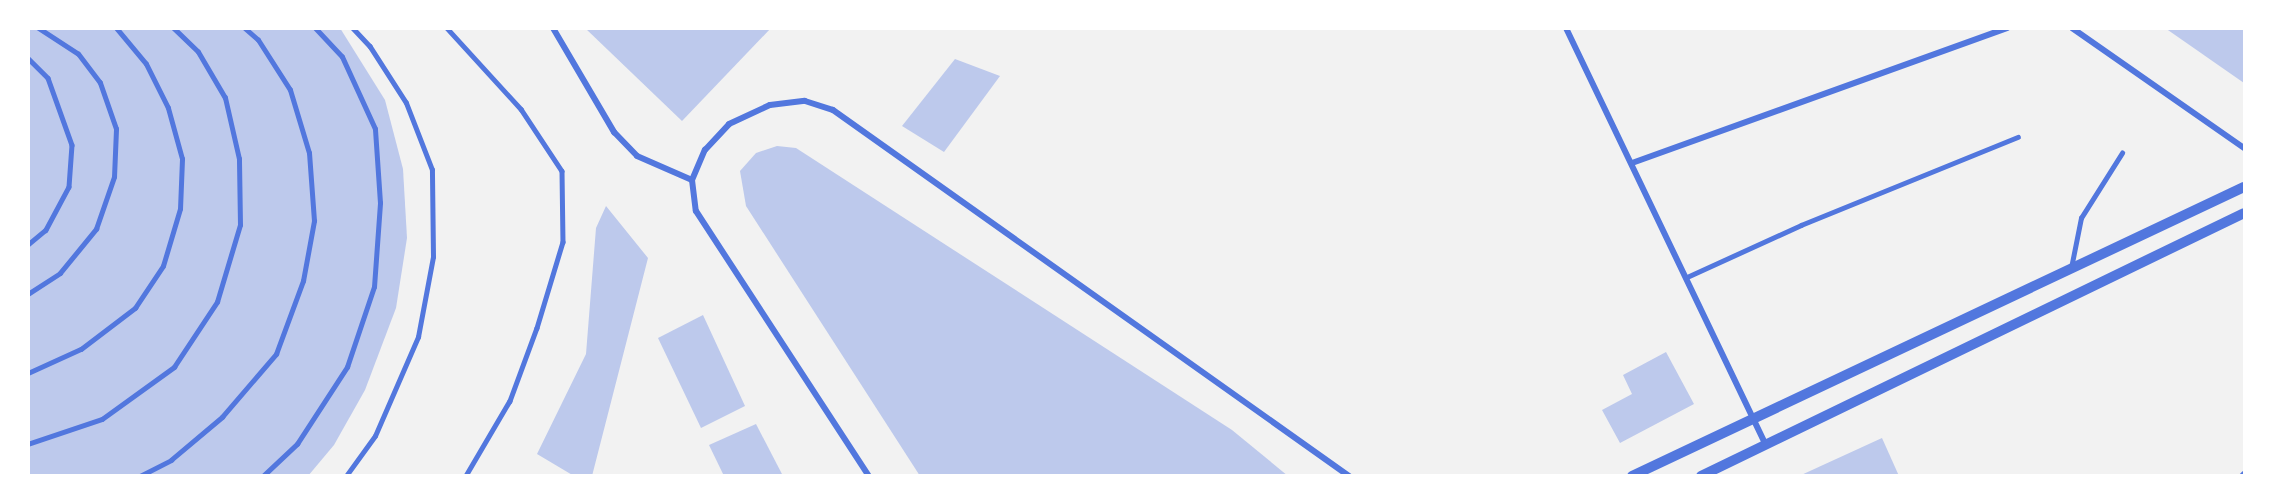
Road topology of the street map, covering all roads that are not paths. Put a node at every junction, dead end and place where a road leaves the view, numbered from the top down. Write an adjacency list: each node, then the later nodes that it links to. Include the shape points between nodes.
1 (38, 28): 23 (lane, via 78,54 95,76 116,129 114,177 96,229 60,273)
2 (116, 28): 24 (lane, via 146,64 168,108 182,159 180,209 163,266 135,308 81,350)
3 (173, 28): 26 (lane, via 198,52 225,98 239,159 240,225 217,302 174,367 102,419)
4 (244, 28): 28 (lane, via 258,40 290,90 309,153 314,221 303,281 276,354 222,417 171,460)
5 (315, 28): 29 (lane, via 342,57 375,129 380,203 374,287 347,367 297,444)
6 (352, 28): 30 (lane, via 370,47 406,103 432,170 433,257 418,337 375,436)
7 (447, 28): 31 (lane, via 521,109 562,171 563,242 537,328 510,400)
8 (553, 28): 17 (street, via 614,132 637,156)
9 (1566, 28): 16 (street)
10 (2007, 28): 16 (street)
11 (2072, 28): 14 (street)
12 (28, 58): 20 (lane, via 48,78 72,145 69,186 46,230)
13 (2018, 136): 22 (lane, via 1801,225)
14 (2244, 148)
15 (2122, 153): 21 (lane, via 2081,218)
16 (1632, 163): 22 (street)
17 (692, 180): 32 (street, via 696,211); 33 (street, via 705,150 729,124 770,105 805,101 833,110)
18 (2244, 187): 21 (street)
19 (2244, 213): 27 (street)
20 (28, 245)
21 (2071, 268): 25 (street)
22 (1687, 277): 25 (street)
23 (28, 294)
24 (28, 373)
25 (1753, 416): 27 (street); 34 (street)
26 (28, 444)
27 (1766, 445): 35 (street)
28 (140, 476)
29 (263, 476)
30 (346, 476)
31 (464, 476)
32 (869, 476)
33 (1349, 476)
34 (1632, 476)
35 (1701, 476)

